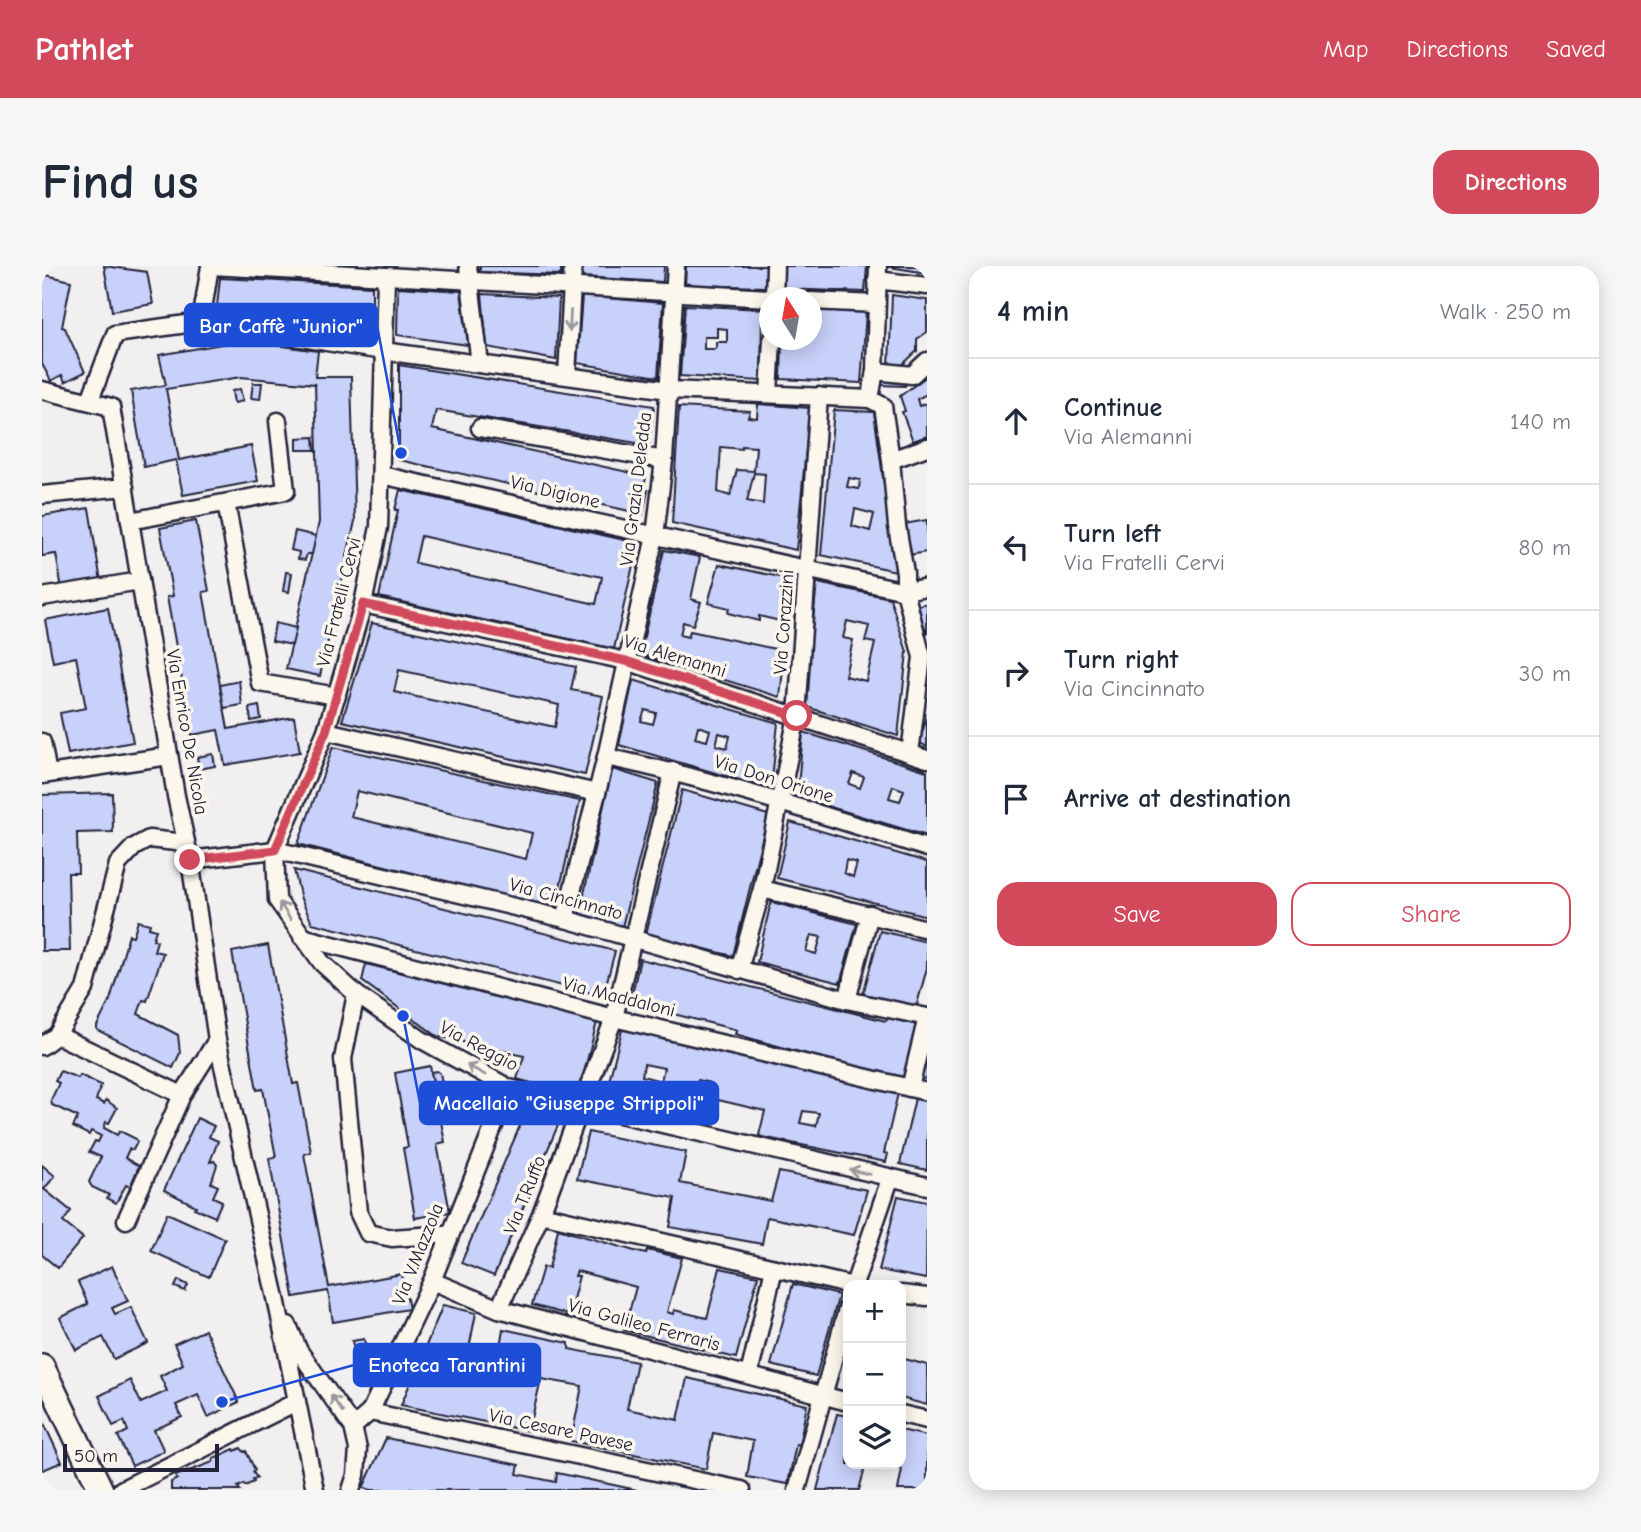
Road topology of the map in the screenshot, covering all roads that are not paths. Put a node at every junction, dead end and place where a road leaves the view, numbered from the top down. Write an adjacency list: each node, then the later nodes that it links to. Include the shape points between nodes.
1 (211, 266): 7 (street); 15 (street)
2 (573, 266): 8 (street)
3 (676, 266): 11 (street, Via Grazia Deledda)
4 (775, 266): 10 (street)
5 (877, 273): 9 (street); 14 (street)
6 (469, 274): 7 (street); 8 (street); 19 (street)
7 (386, 277): 17 (street, Via Fratelli Cervi)
8 (572, 286): 11 (street); 21 (street, one-way to 21)
9 (927, 286)
10 (773, 287)
11 (676, 292): 12 (street); 23 (street, Via Grazia Deledda)
12 (759, 297)
13 (822, 302): 14 (street)
14 (876, 304): 20 (street)
15 (201, 322): 17 (street); 27 (street, via 115,334)
16 (771, 350): 24 (street)
17 (383, 351): 19 (street); 33 (street, Via Fratelli Cervi)
18 (927, 361): 20 (street, via 912,374)
19 (480, 365): 21 (street)
20 (875, 371): 26 (street)
21 (567, 375): 23 (street)
22 (42, 390): 27 (street, Via Enrico De Nicola)
23 (669, 390): 24 (street); 31 (street, Via Grazia Deledda)
24 (769, 394): 25 (street)
25 (819, 396): 26 (street); 39 (street, Via Corazzini)
26 (870, 399): 32 (street, via 883,406)
27 (90, 400): 34 (street, Via Enrico De Nicola, via 111,407)
28 (278, 421): 36 (street, via 286,491)
29 (480, 428): 31 (street)
30 (927, 447): 32 (street)
31 (664, 460): 38 (street, Via Grazia Deledda)
32 (891, 460): 42 (street)
33 (381, 475): 38 (street, Via Digione); 44 (street, Via Fratelli Cervi, via 379,527)
34 (125, 487): 35 (street); 37 (street, Via Enrico De Nicola)
35 (42, 495)
36 (226, 503): 37 (street); 46 (street, via 260,683)
37 (130, 521): 40 (street, Via Enrico De Nicola)
38 (655, 536): 39 (street, Via Digione); 45 (street, Via Grazia Deledda)
39 (809, 570): 42 (street, Via Digione); 47 (street, Via Corazzini)
40 (140, 581): 43 (street); 51 (street, Via Enrico De Nicola)
41 (927, 587): 42 (street)
42 (905, 591): 50 (street, via 922,657)
43 (42, 597)
44 (363, 604): 45 (street, Via Alemanni); 46 (street, Via Fratelli Cervi)
45 (626, 661): 47 (street, Via Alemanni); 52 (street, Via Grazia Deledda)
46 (337, 696): 48 (street, Via Fratelli Cervi)
47 (797, 716): 50 (street, Via Alemanni); 57 (street, Via Corazzini)
48 (326, 731): 56 (street); 60 (street, Via Fratelli Cervi)
49 (42, 742): 55 (street)
50 (909, 753): 53 (street, Via Alemanni)
51 (169, 756): 55 (street); 58 (street, Via Enrico De Nicola)
52 (606, 757): 54 (street, Via Don Orione); 56 (street, Via Grazia Deledda)
53 (927, 759)
54 (673, 771): 57 (street, Via Don Orione); 67 (street, Via T.Ruffo)
55 (45, 775)
56 (597, 793): 64 (street, Via Grazia Deledda)
57 (781, 802): 59 (street, Via Don Orione); 62 (street, Via Corazzini)
58 (186, 843): 61 (street, Via Enrico De Nicola); 73 (street, via 149,839 118,864 85,989)
59 (927, 848)
60 (275, 850): 61 (street, Via Cincinnato); 64 (street, Via Cincinnato); 66 (street, Via Reggio, one-way to 60, via 278,900)
61 (190, 860): 74 (street, Via Enrico De Nicola)
62 (762, 889): 63 (street); 68 (street, Via Corazzini)
63 (870, 914): 65 (street); 70 (street)
64 (565, 919): 67 (street, Via Cincinnato)
65 (927, 929)
66 (302, 937): 69 (street, Via Reggio); 72 (street, Via Maddaloni)
67 (635, 939): 68 (street, Via Cincinnato); 72 (street, Via T.Ruffo)
68 (739, 970): 70 (street, Via Cincinnato)
69 (356, 994): 76 (street, Via Reggio, one-way to 69, via 422,1040); 85 (street, via 343,1059 358,1212 368,1233 392,1238)
70 (847, 1000): 71 (street, Via Cincinnato)
71 (927, 1017): 77 (street)
72 (614, 1018): 77 (street, Via Maddaloni); 80 (street, Via T.Ruffo)
73 (57, 1035): 75 (street); 79 (street)
74 (217, 1040): 79 (street); 92 (street, Via Enrico De Nicola)
75 (42, 1046)
76 (509, 1088): 80 (street, Via Reggio); 85 (street, Via V.Mazzola)
77 (910, 1088): 78 (street, Via Maddaloni)
78 (927, 1092)
79 (182, 1095): 84 (street)
80 (582, 1106): 81 (street, Via Reggio, one-way to 80); 83 (street, Via T.Ruffo)
81 (890, 1179): 82 (street, Via Reggio); 87 (street)
82 (927, 1186)
83 (541, 1214): 86 (street); 93 (street, Via T.Ruffo)
84 (127, 1220)
85 (449, 1234): 88 (street, Via V.Mazzola)
86 (774, 1268): 89 (street); 96 (street)
87 (853, 1280)
88 (432, 1281): 93 (street, Via Galileo Ferraris); 100 (street, Via V.Mazzola)
89 (843, 1283)
90 (906, 1295): 91 (street)
91 (927, 1297)
92 (276, 1298): 99 (street, Via Enrico De Nicola); 103 (street, Via Enrico De Nicola, one-way to 92, via 299,1351)
93 (499, 1309): 96 (street, Via Galileo Ferraris)
94 (843, 1324): 97 (street)
95 (42, 1366): 104 (street)
96 (748, 1375): 97 (street, Via Galileo Ferraris)
97 (823, 1396): 98 (street, Via Galileo Ferraris); 109 (street)
98 (843, 1401)
99 (296, 1402): 105 (street); 106 (street, Via Enrico De Nicola)
100 (370, 1412): 103 (street, Via V.Mazzola); 108 (street, Via Cesare Pavese)
101 (906, 1415): 102 (street)
102 (927, 1420)
103 (353, 1427): 107 (street, Via Enrico De Nicola, via 358,1449)
104 (101, 1490)
105 (121, 1490)
106 (315, 1490)
107 (351, 1490)
108 (742, 1490)
109 (797, 1490)

